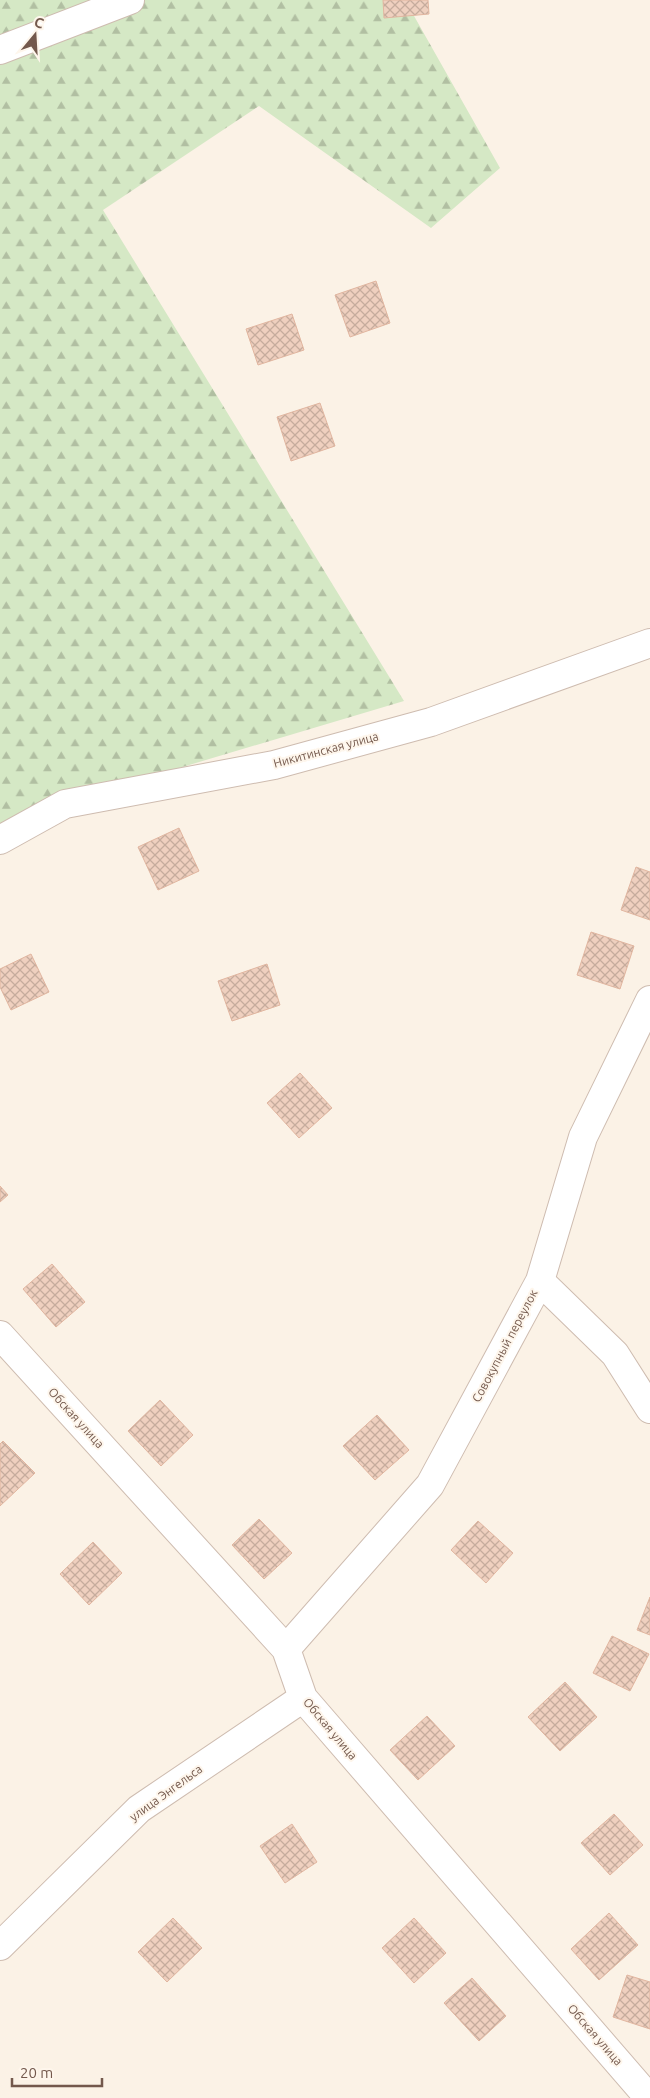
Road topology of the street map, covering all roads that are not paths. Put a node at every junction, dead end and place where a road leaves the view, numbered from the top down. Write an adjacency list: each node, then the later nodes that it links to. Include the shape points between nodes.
1 (130, 0): 2 (street)
2 (0, 50)
3 (650, 643): 4 (street, Никитинская улица, via 422,724 274,765 65,804)
4 (0, 840)
5 (648, 1011): 6 (street, Совокупный переулок, via 584,1136)
6 (540, 1281): 8 (street, via 615,1354); 9 (street, Совокупный переулок, via 430,1485)
7 (0, 1334): 9 (street, Обская улица)
8 (650, 1409)
9 (286, 1649): 10 (street, Обская улица)
10 (303, 1698): 11 (street, улица Энгельса, via 139,1809); 12 (street, Обская улица)
11 (0, 1946)
12 (649, 2098)

